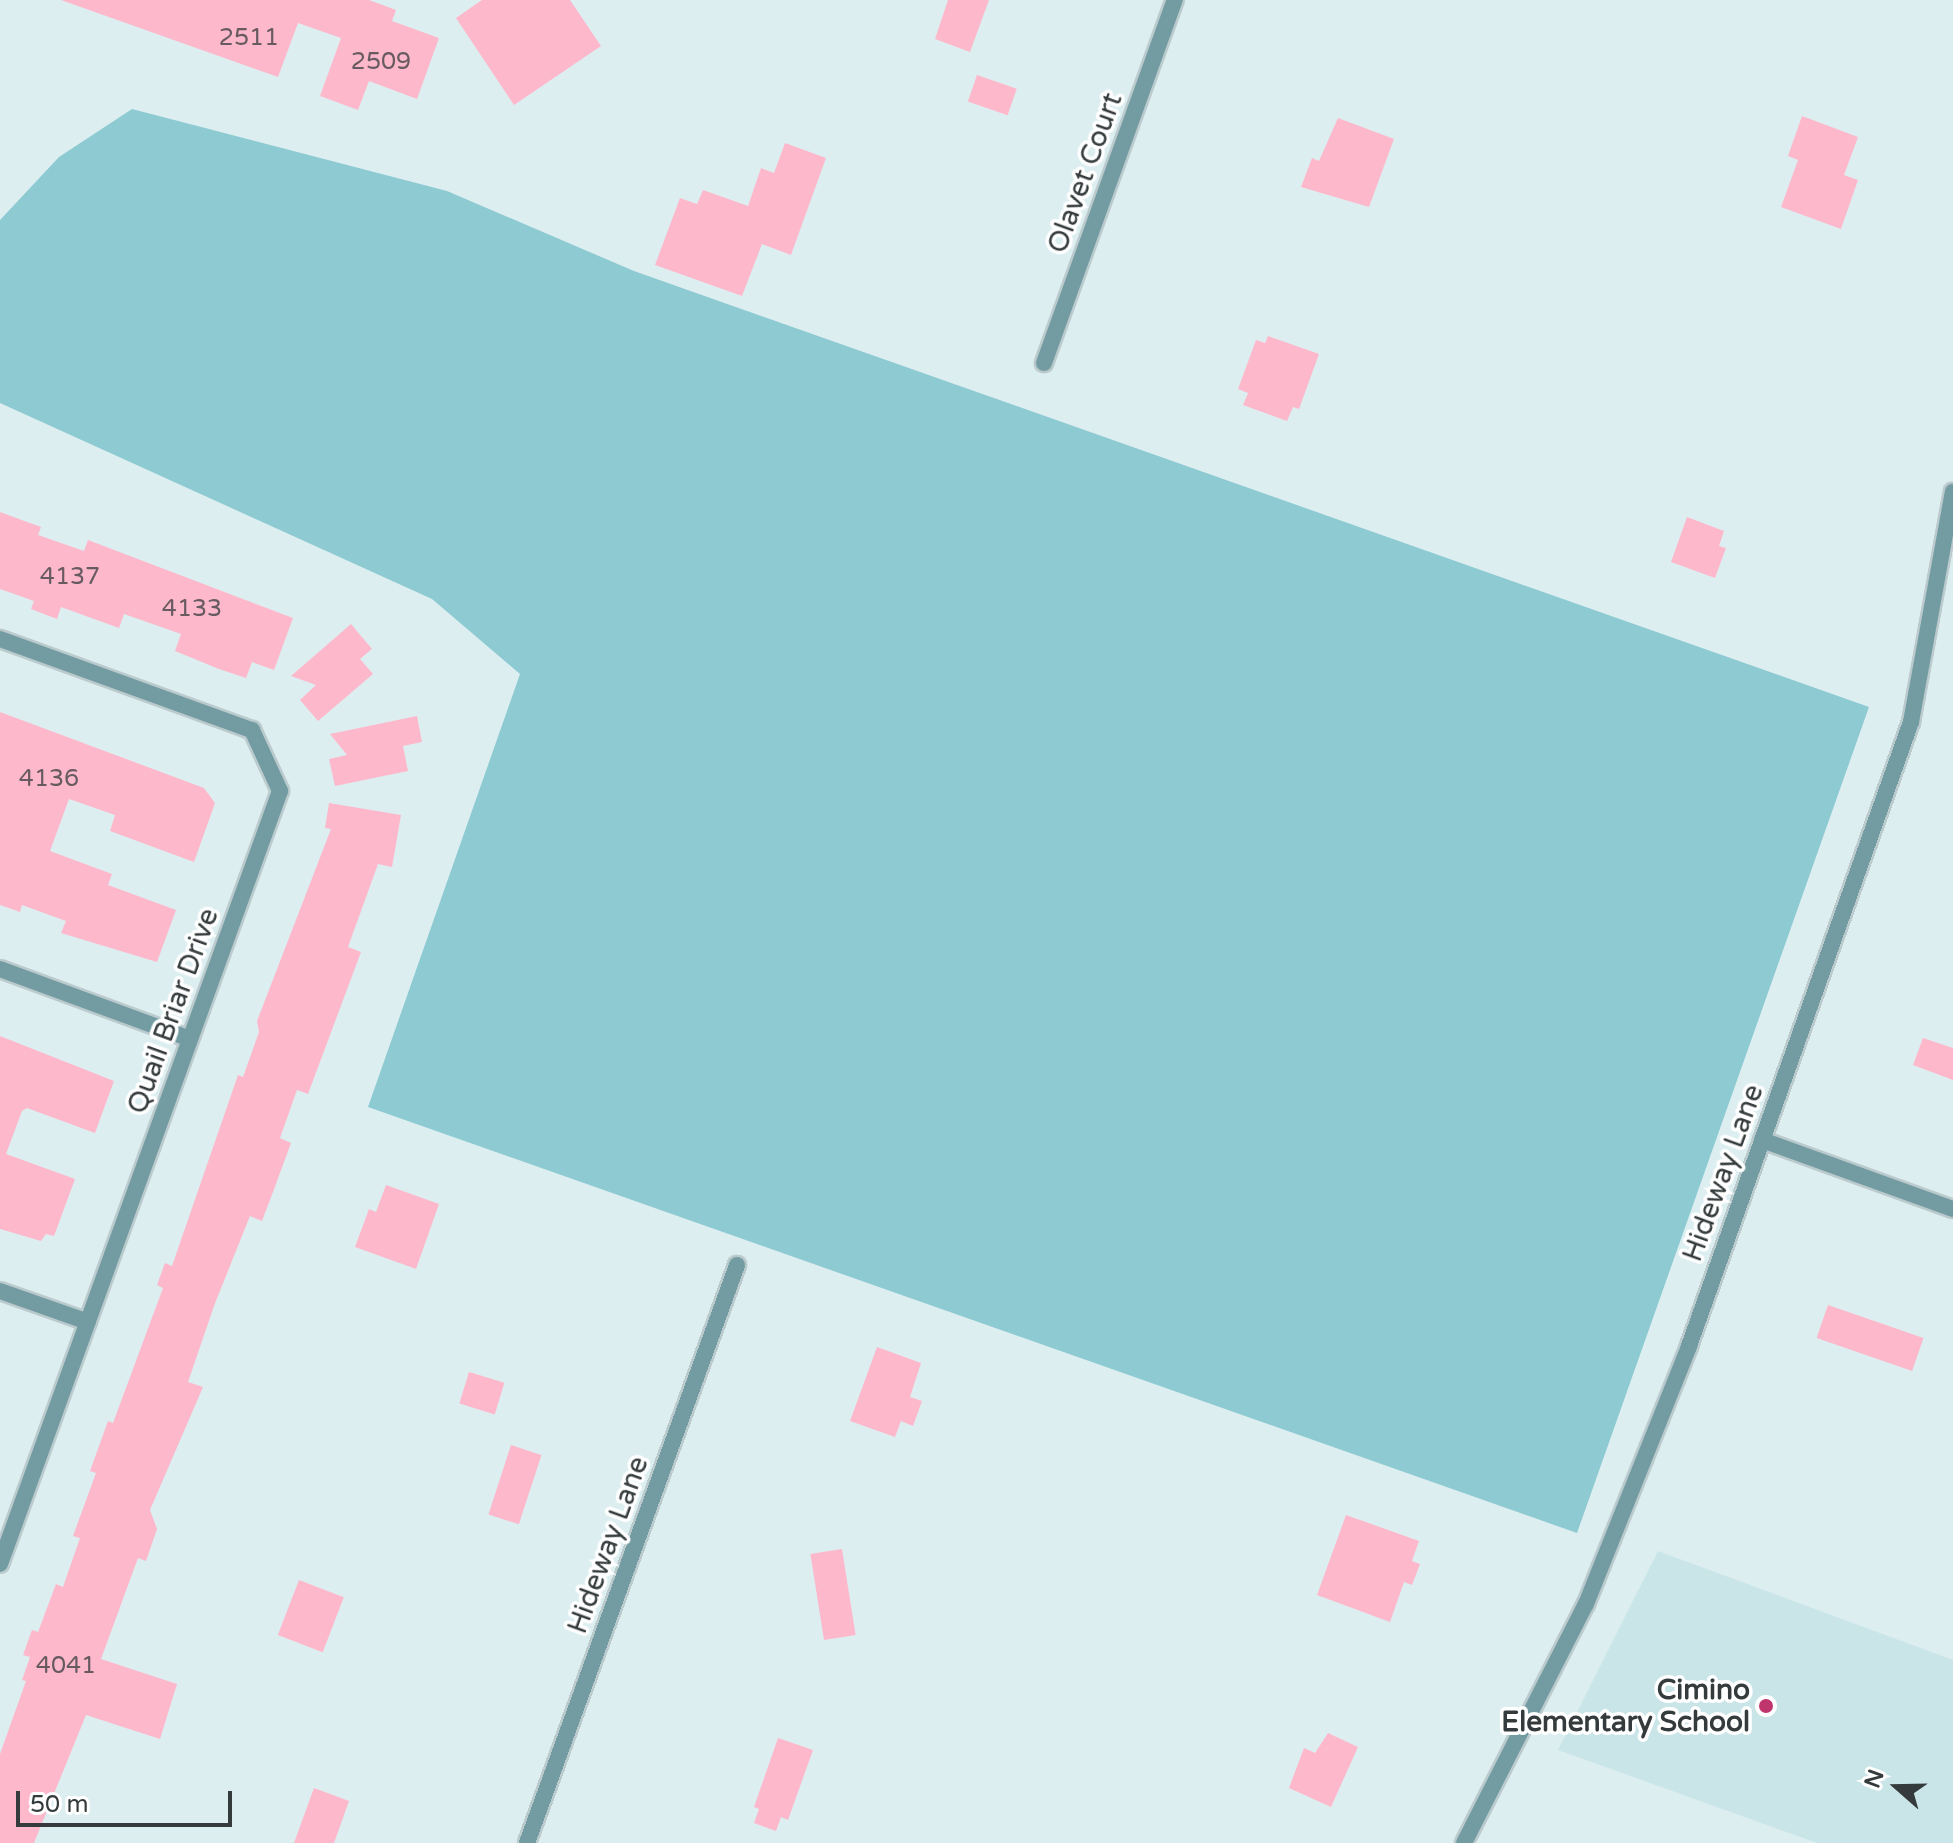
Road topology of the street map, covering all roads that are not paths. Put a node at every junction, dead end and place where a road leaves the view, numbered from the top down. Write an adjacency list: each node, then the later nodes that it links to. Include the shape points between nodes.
1 (1175, 0): 2 (street, Olavet Court)
2 (1044, 363)
3 (1953, 492): 7 (street, Hideway Lane, via 1911,722)
4 (0, 639): 6 (street, Quail Briar Drive, via 252,730 280,791)
5 (0, 969): 6 (street)
6 (190, 1039): 11 (street, Quail Briar Drive)
7 (1762, 1140): 8 (street); 14 (street, Hideway Lane, via 1689,1346 1586,1604)
8 (1953, 1209)
9 (737, 1265): 13 (street, Hideway Lane)
10 (0, 1291): 11 (street)
11 (88, 1322): 12 (street, Quail Briar Drive)
12 (0, 1564)
13 (527, 1843)
14 (1464, 1843)

